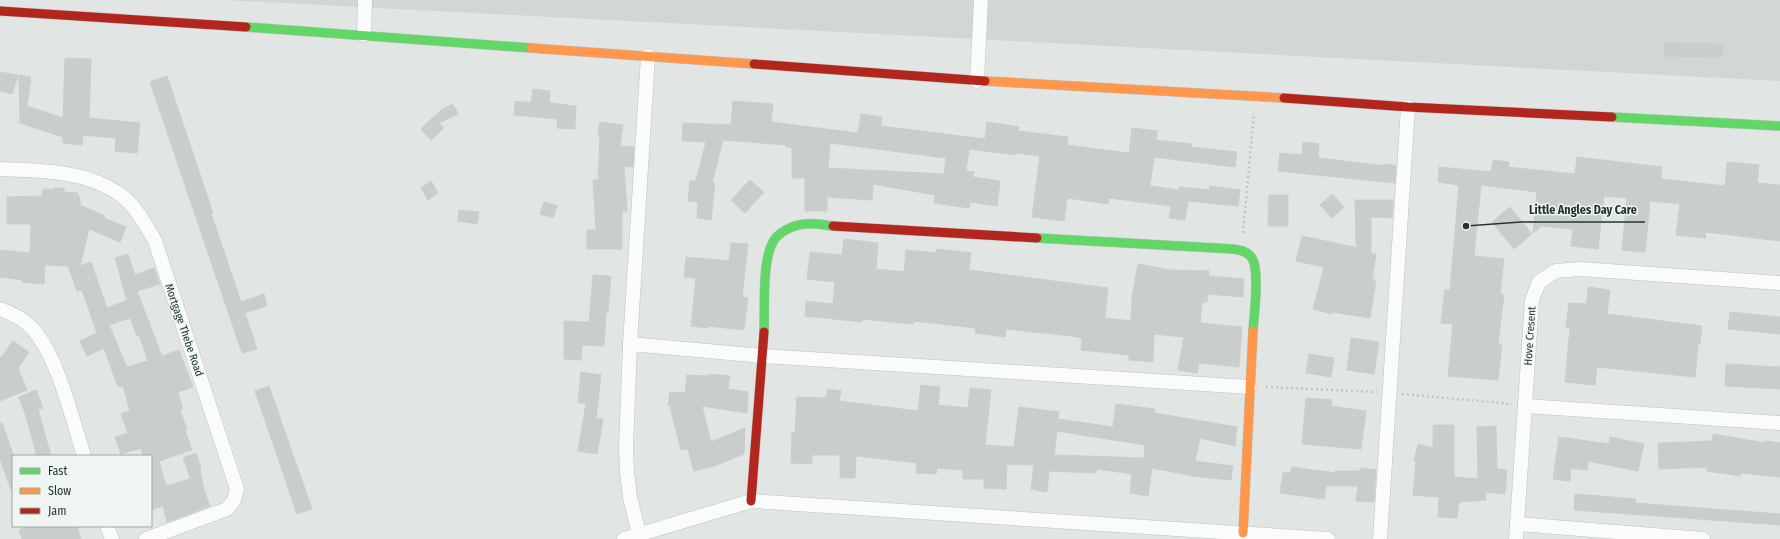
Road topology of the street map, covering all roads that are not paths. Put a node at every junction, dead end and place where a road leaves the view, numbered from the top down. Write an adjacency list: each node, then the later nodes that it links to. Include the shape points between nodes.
1 (365, 0): 4 (street)
2 (981, 0): 6 (street)
3 (0, 11): 4 (street)
4 (364, 35): 5 (street)
5 (648, 56): 6 (street); 12 (street)
6 (977, 81): 7 (street)
7 (1408, 107): 8 (street); 27 (street)
8 (1780, 126)
9 (0, 169): 24 (street, Mortgage Thebe Road, via 68,174 96,182 120,193 140,216 155,241 237,489 234,500 227,509)
10 (1780, 283): 15 (street, Hove Cresent, via 1580,269 1556,271 1539,282 1532,300)
11 (0, 309): 17 (street, via 31,327 46,349 57,373)
12 (630, 344): 13 (street); 22 (street, via 627,472)
13 (763, 356): 14 (street); 14 (street, via 771,244 779,234 798,225 1242,249 1251,256 1256,267); 18 (street)
14 (1250, 387): 21 (street)
15 (1525, 406): 16 (street); 19 (street, Hove Cresent)
16 (1780, 423)
17 (84, 455)
18 (751, 502): 21 (street); 22 (street)
19 (1517, 524): 28 (street, Hove Cresent); 29 (street)
20 (108, 527): 23 (street)
21 (1243, 533): 26 (street)
22 (639, 534): 25 (street)
23 (112, 539)
24 (146, 539)
25 (624, 539)
26 (1328, 539)
27 (1380, 539)
28 (1516, 539)
29 (1704, 539)

